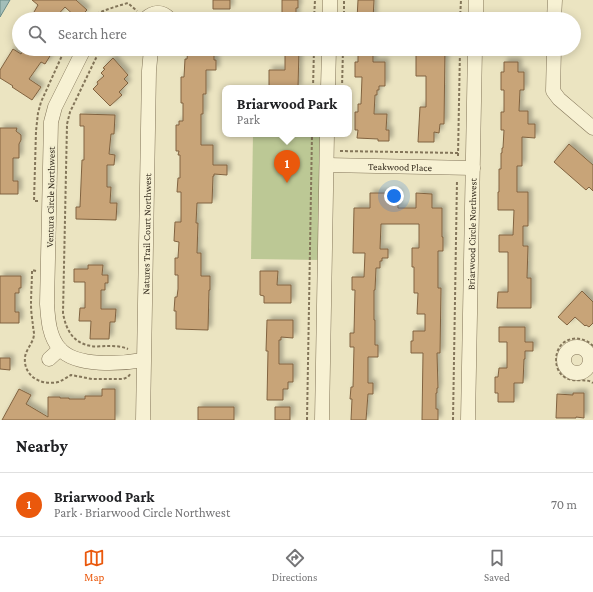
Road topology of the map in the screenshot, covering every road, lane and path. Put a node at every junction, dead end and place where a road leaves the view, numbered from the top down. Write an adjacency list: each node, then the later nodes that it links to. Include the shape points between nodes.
1 (315, 0): 9 (path)
2 (330, 0): 10 (street)
3 (344, 0): 11 (path)
4 (461, 0): 12 (path)
5 (476, 0): 13 (street)
6 (555, 0): 14 (street)
7 (101, 12): 8 (path, via 128,3)
8 (139, 12)
9 (314, 12)
10 (330, 12)
11 (344, 12)
12 (460, 12)
13 (476, 12)
14 (554, 12)
15 (80, 56): 35 (street, Ventura Circle Northwest, via 55,107 51,122)
16 (97, 56): 39 (path, via 70,112 67,124 64,322 71,336 83,344 123,347)
17 (150, 56): 39 (street, Natures Trail Court Northwest)
18 (314, 56): 24 (path)
19 (329, 56): 25 (street)
20 (343, 56): 26 (path)
21 (460, 56): 31 (path)
22 (475, 56): 34 (street, Briarwood Circle Northwest)
23 (554, 56): 27 (street, via 553,91)
24 (313, 85)
25 (328, 85)
26 (342, 85)
27 (593, 128)
28 (312, 137): 42 (path)
29 (327, 137): 32 (street)
30 (340, 151): 31 (path)
31 (458, 153): 33 (path)
32 (327, 165): 33 (street, Teakwood Place); 43 (street)
33 (458, 168): 34 (street, Teakwood Place); 44 (path)
34 (473, 168): 45 (street, Briarwood Circle Northwest)
35 (48, 271): 37 (street, Ventura Circle Northwest, via 48,320); 39 (path, via 32,270 31,304 34,337 25,358 30,375 34,379 48,383 59,382 71,375 92,379 123,379 131,374)
36 (593, 346): 40 (path, via 580,339 568,340 562,344 556,361 562,375 576,381)
37 (60, 349): 38 (street); 39 (street, via 67,355 93,362 120,364)
38 (49, 359)
39 (138, 361): 41 (street, Natures Trail Court Northwest)
40 (593, 383)
41 (142, 420)
42 (307, 420)
43 (322, 420)
44 (453, 420)
45 (468, 420)

